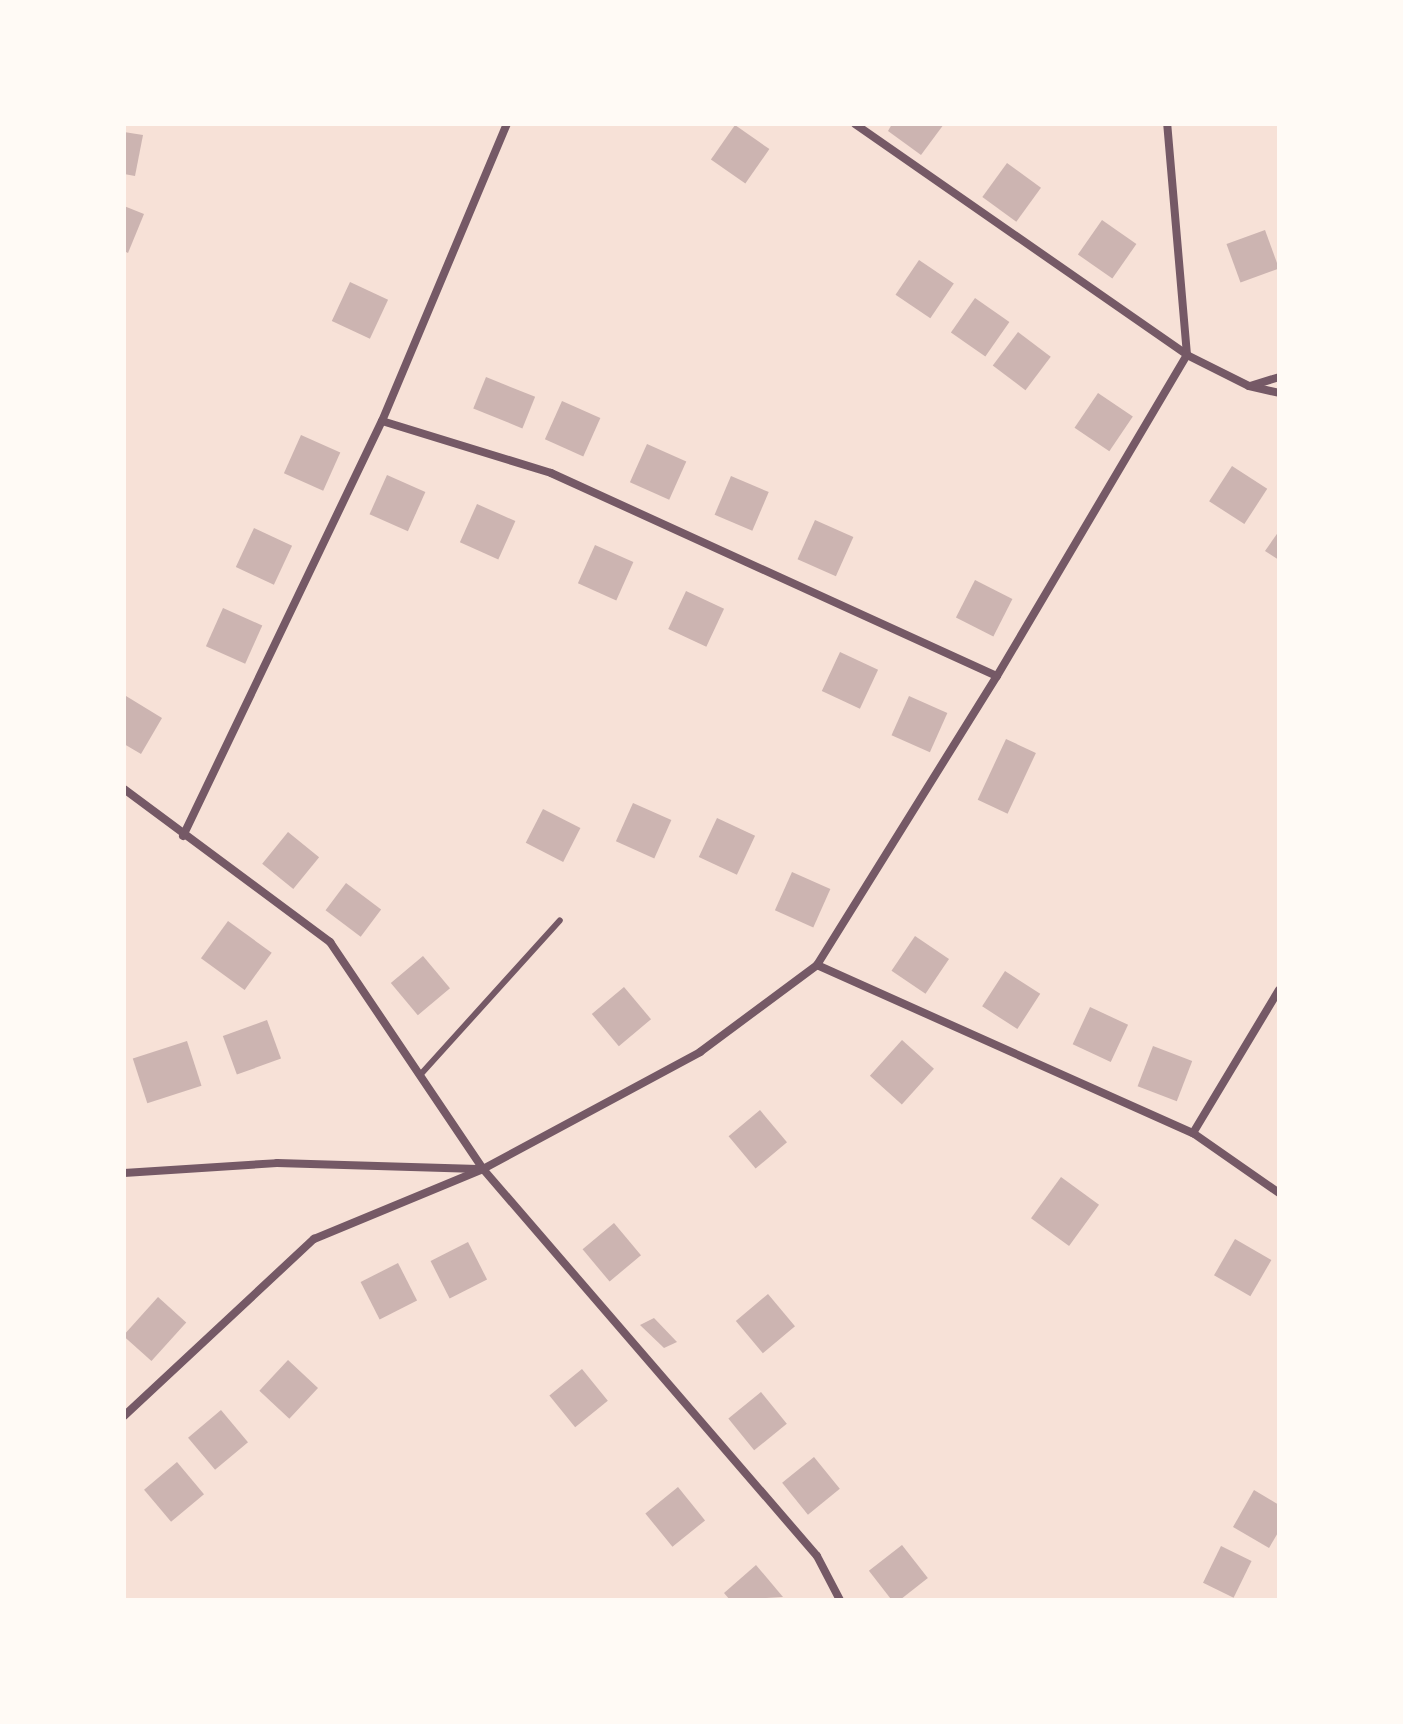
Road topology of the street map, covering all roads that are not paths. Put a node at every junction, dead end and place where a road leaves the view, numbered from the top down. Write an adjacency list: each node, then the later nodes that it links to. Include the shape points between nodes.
1 (507, 124): 8 (street)
2 (855, 124): 4 (street)
3 (1167, 124): 4 (street)
4 (1187, 355): 6 (street); 9 (street)
5 (1279, 377): 6 (street)
6 (1249, 386): 7 (street)
7 (1279, 393)
8 (382, 421): 9 (street, via 551,473); 11 (street)
9 (997, 676): 13 (street)
10 (124, 789): 11 (street)
11 (183, 836): 15 (street, via 330,942)
12 (560, 920): 15 (lane)
13 (817, 965): 16 (street); 17 (street, via 700,1052)
14 (1279, 990): 16 (street)
15 (421, 1074): 17 (street)
16 (1193, 1133): 19 (street)
17 (483, 1169): 18 (street, via 277,1163); 20 (street, via 314,1239); 21 (street, via 817,1556)
18 (124, 1173)
19 (1279, 1193)
20 (124, 1416)
21 (840, 1600)

